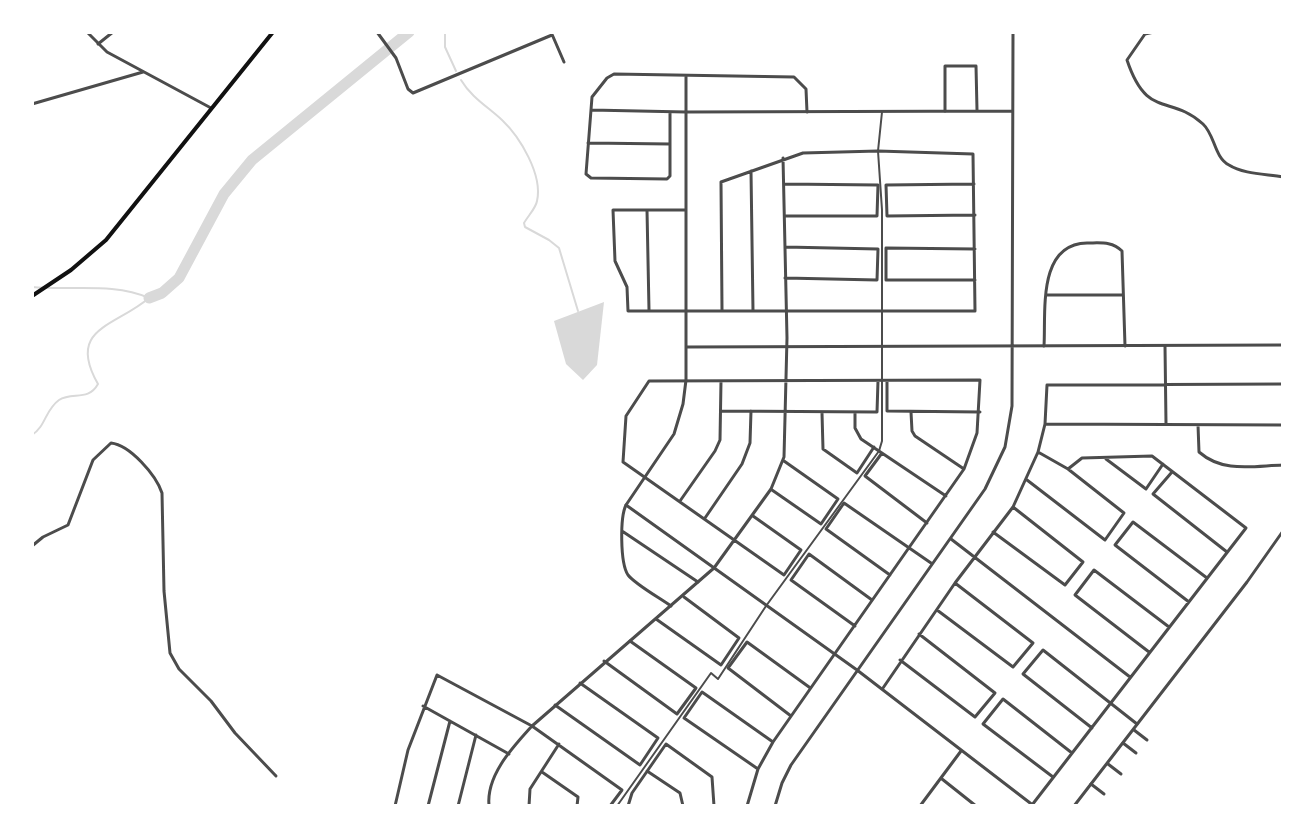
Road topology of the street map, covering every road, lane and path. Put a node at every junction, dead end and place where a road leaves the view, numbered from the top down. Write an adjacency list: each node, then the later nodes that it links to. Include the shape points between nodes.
1 (87, 32): 8 (street)
2 (113, 32): 8 (street)
3 (273, 32): 13 (highway)
4 (377, 32): 7 (street, via 413,93)
5 (1013, 32): 18 (street)
6 (1154, 32): 27 (street, via 1145,34 1127,60 1147,97 1199,120 1227,165)
7 (552, 34): 9 (street)
8 (98, 44): 10 (street)
9 (564, 62)
10 (143, 72): 12 (street); 13 (street)
11 (686, 77): 14 (street, via 614,74 592,97); 20 (street); 21 (street, via 794,77 806,89)
12 (32, 104)
13 (211, 108): 40 (highway, via 106,240)
14 (591, 110): 19 (street); 22 (street)
15 (882, 111): 16 (street); 21 (street); 24 (street)
16 (945, 111): 17 (street); 17 (street, via 945,66 976,66)
17 (977, 111): 18 (street)
18 (1012, 111): 49 (street)
19 (670, 112): 20 (street); 23 (street)
20 (686, 112): 21 (street); 31 (street)
21 (807, 112)
22 (588, 143): 23 (street); 23 (street, via 586,174 591,178 667,179)
23 (670, 144)
24 (878, 151): 25 (street); 29 (street, via 973,154); 46 (street)
25 (783, 158): 26 (street); 28 (street)
26 (751, 170): 41 (street, via 721,182); 44 (street)
27 (1283, 177)
28 (784, 184): 33 (street); 33 (street, via 878,185 877,216)
29 (974, 184): 32 (street); 32 (street, via 886,185 887,216)
30 (647, 210): 31 (street); 42 (street); 42 (street, via 613,210 615,261 627,287 628,311)
31 (685, 210): 43 (street)
32 (975, 215): 35 (street)
33 (785, 216): 34 (street)
34 (785, 247): 36 (street); 36 (street, via 878,249 877,280)
35 (975, 249): 37 (street); 37 (street, via 886,248 886,280)
36 (785, 278): 45 (street)
37 (975, 280): 46 (street, via 975,311)
38 (1046, 295): 39 (street); 39 (street, via 1050,269 1065,250 1077,243 1110,243 1122,251); 50 (street)
39 (1124, 295): 51 (street)
40 (32, 296)
41 (722, 310): 43 (street); 44 (street)
42 (649, 311): 43 (street)
43 (686, 311): 53 (street)
44 (753, 311): 45 (street)
45 (785, 311): 46 (street); 54 (street)
46 (882, 311): 48 (street)
47 (1283, 345): 52 (street)
48 (882, 346): 49 (street); 54 (street); 58 (street)
49 (1012, 346): 50 (street); 95 (street, via 1011,423 1005,447 985,489)
50 (1044, 346): 51 (street)
51 (1125, 346): 52 (street)
52 (1165, 346): 60 (street)
53 (686, 347): 54 (street); 55 (street)
54 (787, 347): 56 (street)
55 (686, 380): 57 (street); 82 (street, via 674,434); 82 (street, via 649,381 626,416 623,462)
56 (786, 380): 57 (street); 58 (street); 63 (street)
57 (721, 381): 61 (street)
58 (883, 381): 64 (street, via 877,412); 65 (street, via 887,411); 66 (street, via 980,380); 73 (street)
59 (1283, 384): 60 (street)
60 (1167, 386): 68 (street, via 1047,385); 69 (street)
61 (721, 411): 62 (street); 86 (street, via 715,451)
62 (751, 411): 63 (street); 90 (street, via 750,443 742,464)
63 (787, 411): 67 (street); 76 (street)
64 (855, 412): 67 (street); 72 (street, via 857,435)
65 (911, 412): 66 (street); 79 (street, via 915,436)
66 (980, 412): 79 (street)
67 (822, 413): 72 (street, via 823,449 857,473)
68 (1045, 424): 69 (street); 74 (street)
69 (1166, 424): 70 (street)
70 (1198, 425): 71 (street); 78 (street, via 1199,452 1214,464)
71 (1283, 425)
72 (874, 447): 73 (street)
73 (881, 452): 85 (street); 91 (street, via 865,476); 111 (street)
74 (1038, 452): 80 (street); 83 (street)
75 (1104, 457): 77 (street, via 1152,456); 77 (street, via 1146,489); 80 (street, via 1078,459)
76 (784, 461): 84 (street); 84 (street, via 838,499 821,524)
77 (1163, 464): 81 (street)
78 (1283, 465)
79 (964, 469): 85 (street)
80 (1068, 469): 83 (street, via 1124,513 1105,540)
81 (1172, 472): 99 (street, via 1153,494); 99 (street, via 1246,528)
82 (646, 478): 86 (street); 87 (street)
83 (1027, 480): 88 (street)
84 (771, 489): 89 (street)
85 (946, 496): 91 (street)
86 (680, 501): 90 (street)
87 (626, 505): 92 (street); 102 (street)
88 (1013, 507): 94 (street); 94 (street, via 1083,562 1074,574 1065,585)
89 (753, 516): 96 (street); 96 (street, via 801,550 784,575)
90 (704, 518): 96 (street)
91 (927, 523): 98 (street)
92 (622, 531): 105 (street); 110 (street, via 628,574)
93 (1283, 531): 132 (street)
94 (993, 532): 100 (street)
95 (951, 539): 100 (street); 101 (street)
96 (735, 542): 102 (street)
97 (32, 546): 150 (street, via 68,525 93,460 111,443 146,466 162,493 170,653)
98 (910, 547): 101 (street); 103 (street); 103 (street, via 844,503 826,529)
99 (1227, 552): 104 (street)
100 (976, 558): 106 (street); 123 (street)
101 (932, 564): 122 (street)
102 (714, 568): 105 (street); 111 (street)
103 (890, 575): 108 (street)
104 (1207, 578): 109 (street); 109 (street, via 1133,522 1115,545)
105 (698, 582): 107 (street)
106 (955, 583): 112 (street); 112 (street, via 1033,643 1013,667)
107 (684, 597): 110 (street); 113 (street, via 739,638 721,665)
108 (873, 600): 114 (street); 114 (street, via 809,554 791,580)
109 (1189, 602): 115 (street)
110 (672, 606): 113 (street)
111 (766, 606): 119 (street); 163 (street, via 718,679 711,673)
112 (937, 610): 116 (street)
113 (656, 619): 117 (street)
114 (855, 626): 119 (street)
115 (1169, 627): 118 (street); 118 (street, via 1094,570 1075,595)
116 (919, 634): 120 (street); 120 (street, via 995,693 975,717)
117 (630, 641): 121 (street); 121 (street, via 696,688 677,714)
118 (1149, 652): 123 (street)
119 (835, 655): 122 (street); 125 (street)
120 (900, 660): 126 (street)
121 (604, 661): 124 (street)
122 (857, 670): 126 (street); 168 (street, via 791,765)
123 (1130, 677): 127 (street)
124 (580, 683): 128 (street); 128 (street, via 658,738 640,765)
125 (810, 688): 130 (street); 130 (street, via 747,642 728,668)
126 (883, 688): 141 (street)
127 (1111, 703): 132 (street); 134 (street); 134 (street, via 1043,650 1023,674)
128 (555, 705): 133 (street)
129 (423, 706): 131 (street); 133 (street, via 437,675); 156 (street)
130 (791, 716): 138 (street)
131 (450, 721): 136 (street); 157 (street)
132 (1137, 724): 135 (street)
133 (532, 726): 140 (street); 144 (street)
134 (1092, 728): 142 (street)
135 (1133, 729): 137 (street); 139 (street)
136 (476, 735): 144 (street); 158 (street)
137 (1147, 740)
138 (773, 742): 146 (street); 146 (street, via 702,692 684,718)
139 (1122, 743): 143 (street); 145 (street)
140 (559, 744): 148 (street); 162 (street, via 622,790)
141 (962, 750): 152 (street); 171 (street)
142 (1072, 753): 151 (street); 151 (street, via 1003,699 983,724)
143 (1136, 753)
144 (509, 754): 159 (street, via 494,780)
145 (1107, 764): 149 (street); 153 (street)
146 (758, 769): 167 (street)
147 (647, 771): 164 (street); 165 (street, via 680,793); 166 (street, via 666,744 712,777)
148 (542, 772): 160 (street, via 530,789); 161 (street, via 578,797)
149 (1121, 774)
150 (276, 776)
151 (1053, 777): 171 (street)
152 (942, 779): 169 (street); 170 (street)
153 (1091, 784): 154 (street); 155 (street)
154 (1104, 794)
155 (1076, 805)
156 (395, 806)
157 (428, 806)
158 (458, 806)
159 (489, 806)
160 (529, 806)
161 (577, 806)
162 (610, 806)
163 (617, 806)
164 (628, 806)
165 (683, 806)
166 (714, 806)
167 (747, 806)
168 (775, 806)
169 (920, 806)
170 (976, 806)
171 (1033, 806)

